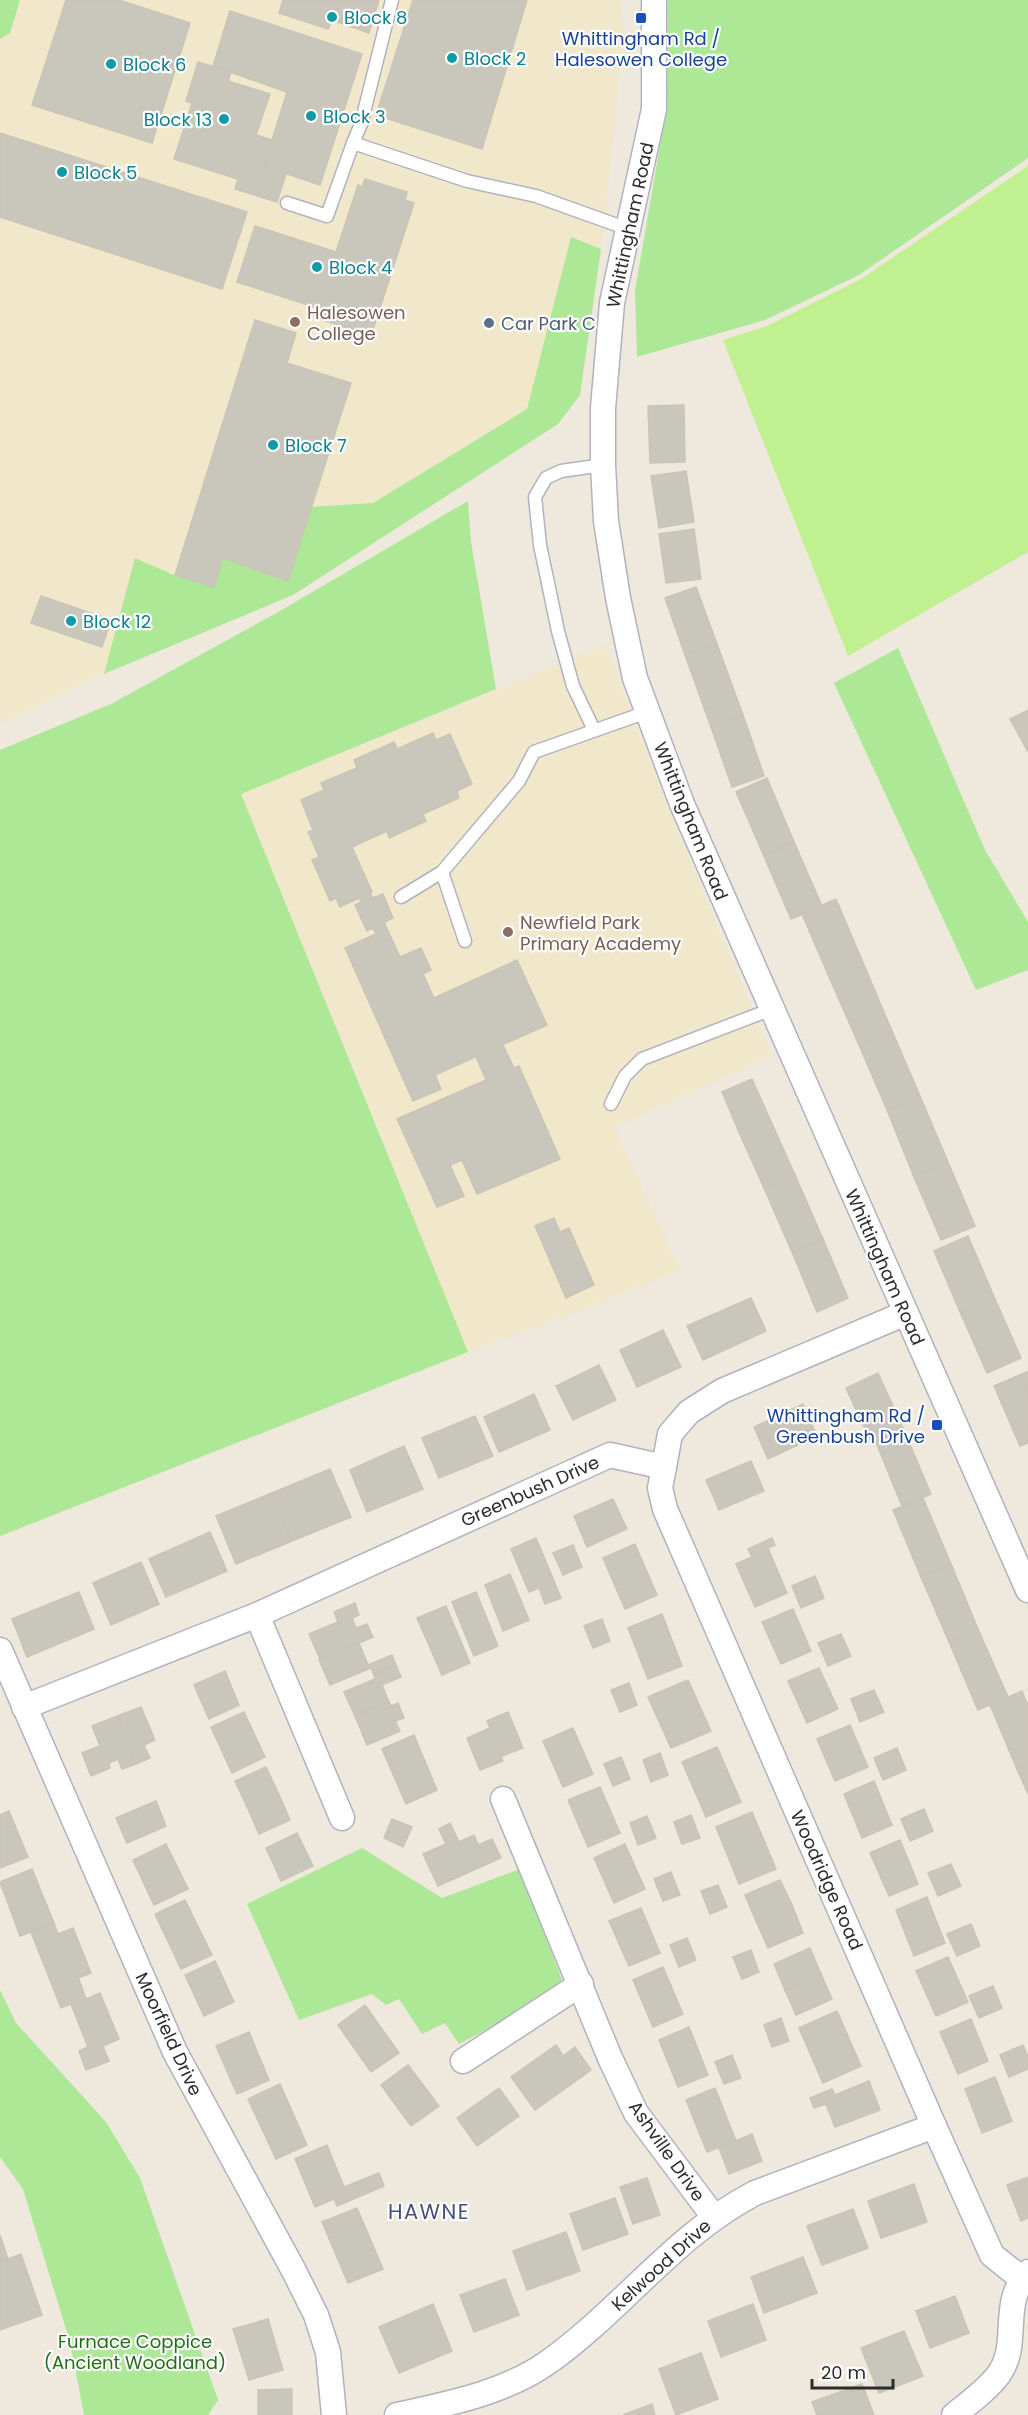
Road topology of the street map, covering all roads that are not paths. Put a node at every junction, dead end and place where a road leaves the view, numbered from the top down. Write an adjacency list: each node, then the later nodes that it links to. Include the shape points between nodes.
1 (392, 0): 3 (lane)
2 (654, 0): 5 (street, Whittingham Road, via 654,109)
3 (353, 143): 4 (lane, via 327,216); 5 (lane, via 467,181 536,196)
4 (287, 203)
5 (628, 229): 6 (street, Whittingham Road, via 612,303 603,408)
6 (603, 465): 7 (street, Whittingham Road, via 606,521 618,598 635,678); 8 (lane, via 561,471 546,478 535,497 540,545 558,631 573,687)
7 (647, 712): 8 (lane); 12 (street, Whittingham Road, via 682,804)
8 (594, 730): 9 (lane, via 534,752 519,781)
9 (442, 872): 10 (lane); 11 (lane)
10 (401, 897)
11 (465, 942)
12 (771, 1009): 13 (lane, via 642,1059 625,1076); 14 (street, Whittingham Road)
13 (611, 1104)
14 (906, 1313): 15 (street, via 714,1396 689,1412 670,1434); 16 (street, Whittingham Road)
15 (664, 1467): 17 (street, Greenbush Drive, via 610,1455); 24 (street, Woodridge Road, via 660,1488 665,1509)
16 (1028, 1590)
17 (257, 1616): 19 (street, Greenbush Drive); 21 (street)
18 (0, 1650): 19 (street, Moorfield Drive)
19 (24, 1707): 27 (street, Moorfield Drive, via 175,2052 316,2315 328,2352)
20 (503, 1799): 22 (street, Ashville Drive)
21 (342, 1818)
22 (581, 1984): 23 (street); 25 (street, Ashville Drive, via 636,2113)
23 (463, 2061)
24 (934, 2126): 25 (street, Kelwood Drive, via 755,2193); 26 (street, Woodridge Road, via 992,2254)
25 (714, 2217): 28 (street, Kelwood Drive, via 546,2364 514,2382 485,2392)
26 (1025, 2276): 29 (street, via 1013,2295 1009,2347 1000,2373)
27 (334, 2415)
28 (397, 2415)
29 (954, 2415)

